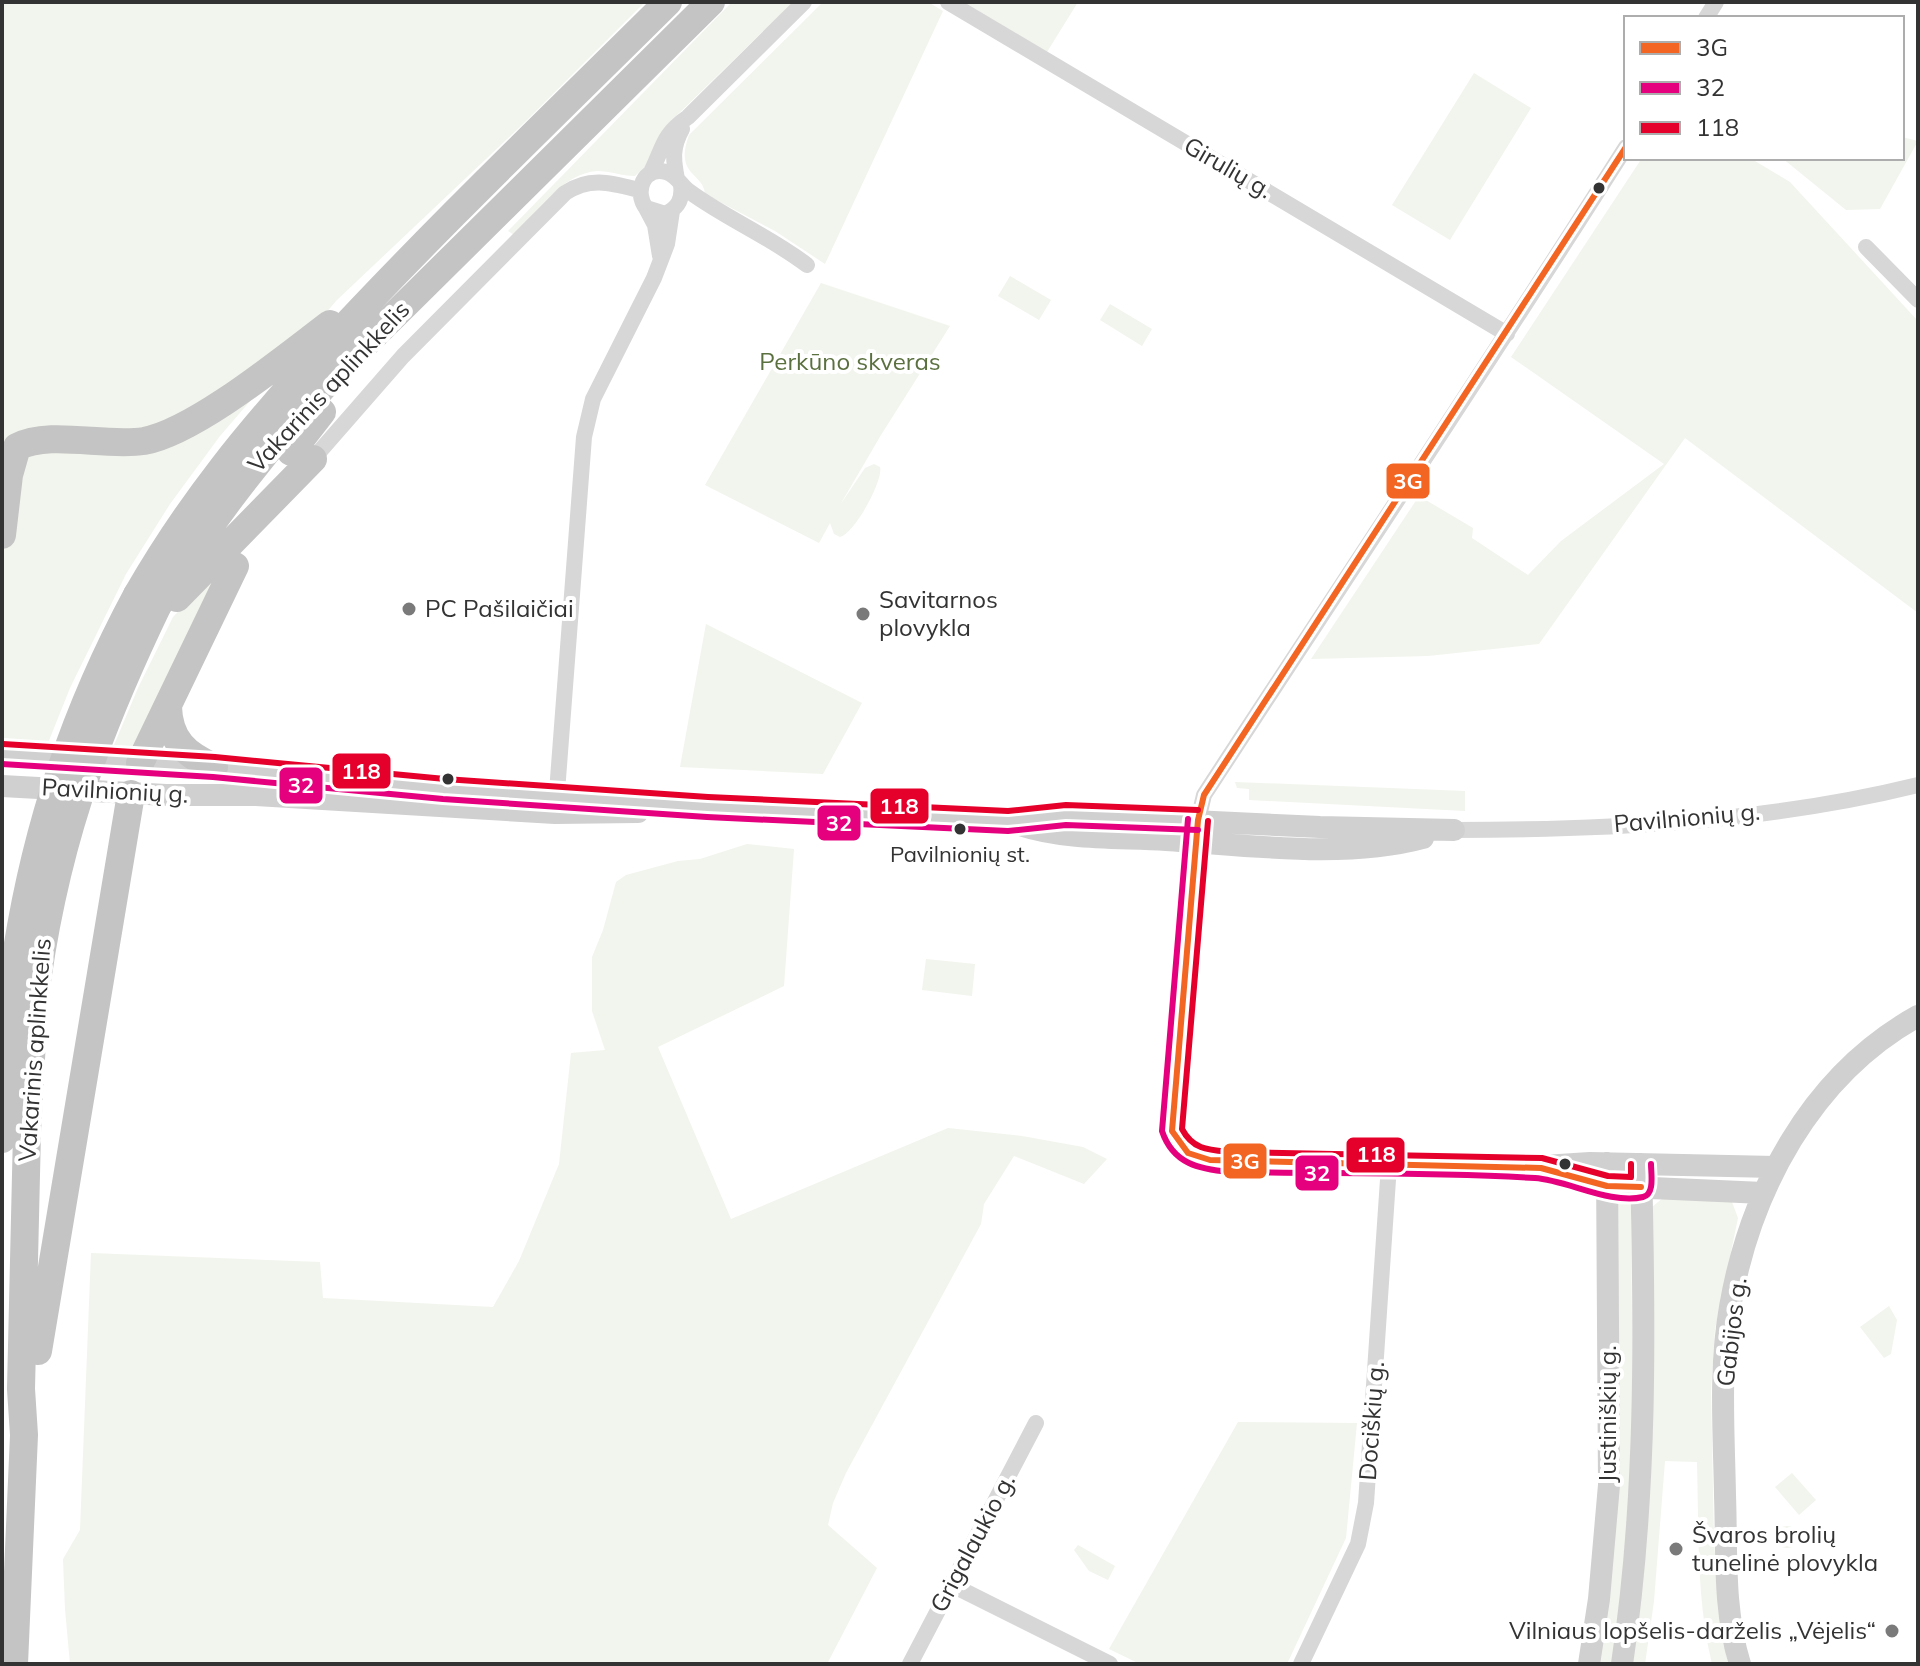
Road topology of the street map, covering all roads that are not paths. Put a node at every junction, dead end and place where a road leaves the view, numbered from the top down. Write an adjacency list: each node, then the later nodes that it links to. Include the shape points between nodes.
1 (668, 2): 17 (highway, Vakarinis aplinkkelis)
2 (711, 2): 5 (highway, Vakarinis aplinkkelis)
3 (804, 2): 6 (street)
4 (948, 2): 19 (street, Girulių g.)
5 (609, 103): 20 (highway, via 562,162 338,394); 23 (highway, Vakarinis aplinkkelis, via 288,424)
6 (688, 117): 8 (street, via 672,128); 9 (street, via 674,142)
7 (1624, 150): 19 (street)
8 (650, 174): 9 (street, via 664,172); 10 (street)
9 (679, 182): 12 (street, via 681,200); 13 (street)
10 (639, 190): 11 (street); 20 (street, via 595,181 565,193)
11 (646, 208): 12 (street, via 658,214); 15 (street)
12 (673, 210): 13 (street); 15 (street)
13 (715, 210): 16 (street, via 760,232)
14 (1866, 247): 18 (street)
15 (660, 256): 31 (street, via 588,412)
16 (807, 265)
17 (375, 292): 21 (highway, via 167,434 125,443 29,440 17,447); 23 (highway, Vakarinis aplinkkelis, via 238,446 181,521)
18 (1918, 300)
19 (1507, 334): 33 (street, via 1204,795)
20 (302, 455): 23 (highway, via 188,586)
21 (2, 535)
22 (235, 566): 24 (highway)
23 (154, 604): 34 (highway, Vakarinis aplinkkelis, bridge, via 101,728 72,813); 34 (highway, Vakarinis aplinkkelis, bridge, via 101,664 55,781 31,870)
24 (168, 707): 26 (highway); 27 (highway, via 176,740 193,758)
25 (2, 754): 26 (street, Pavilnionių g.)
26 (140, 763): 27 (street, Pavilnionių g.); 30 (street)
27 (214, 767): 31 (street, Pavilnionių g.)
28 (1918, 785): 32 (street, Pavilnionių g., via 1846,801 1704,820)
29 (2, 786): 30 (street, Pavilnionių g.)
30 (122, 793): 31 (street, Pavilnionių g., via 256,795 450,808); 46 (highway)
31 (556, 804): 33 (street, Pavilnionių g., via 618,814 707,807 1008,821 1066,815)
32 (1454, 830): 33 (street, Pavilnionių g.)
33 (1198, 831): 39 (street, via 1172,1131 1177,1144 1196,1159)
34 (22, 1003): 36 (highway, Vakarinis aplinkkelis); 46 (highway, Vakarinis aplinkkelis)
35 (1918, 1016): 40 (street, Gabijos g., via 1876,1045 1829,1089)
36 (2, 1139)
37 (1607, 1163): 38 (street); 41 (street); 42 (street, Justiniškių g.)
38 (1641, 1164): 40 (street); 43 (street, Justiniškių g.)
39 (1389, 1165): 41 (street); 51 (street, Dociškių g., via 1366,1503 1353,1558)
40 (1775, 1167): 44 (street, Gabijos g.)
41 (1541, 1168): 42 (street)
42 (1607, 1186): 43 (street); 52 (street, Justiniškių g., via 1609,1485)
43 (1641, 1187): 44 (street); 53 (street, Justiniškių g., via 1642,1464)
44 (1763, 1193): 54 (street, Gabijos g., via 1729,1309 1725,1366 1728,1608)
45 (1036, 1423): 47 (street, Grigalaukio g.)
46 (24, 1435): 48 (highway, Vakarinis aplinkkelis)
47 (950, 1584): 49 (street, Grigalaukio g.); 50 (street)
48 (14, 1664)
49 (910, 1664)
50 (1110, 1664)
51 (1301, 1664)
52 (1589, 1664)
53 (1622, 1664)
54 (1740, 1664)

